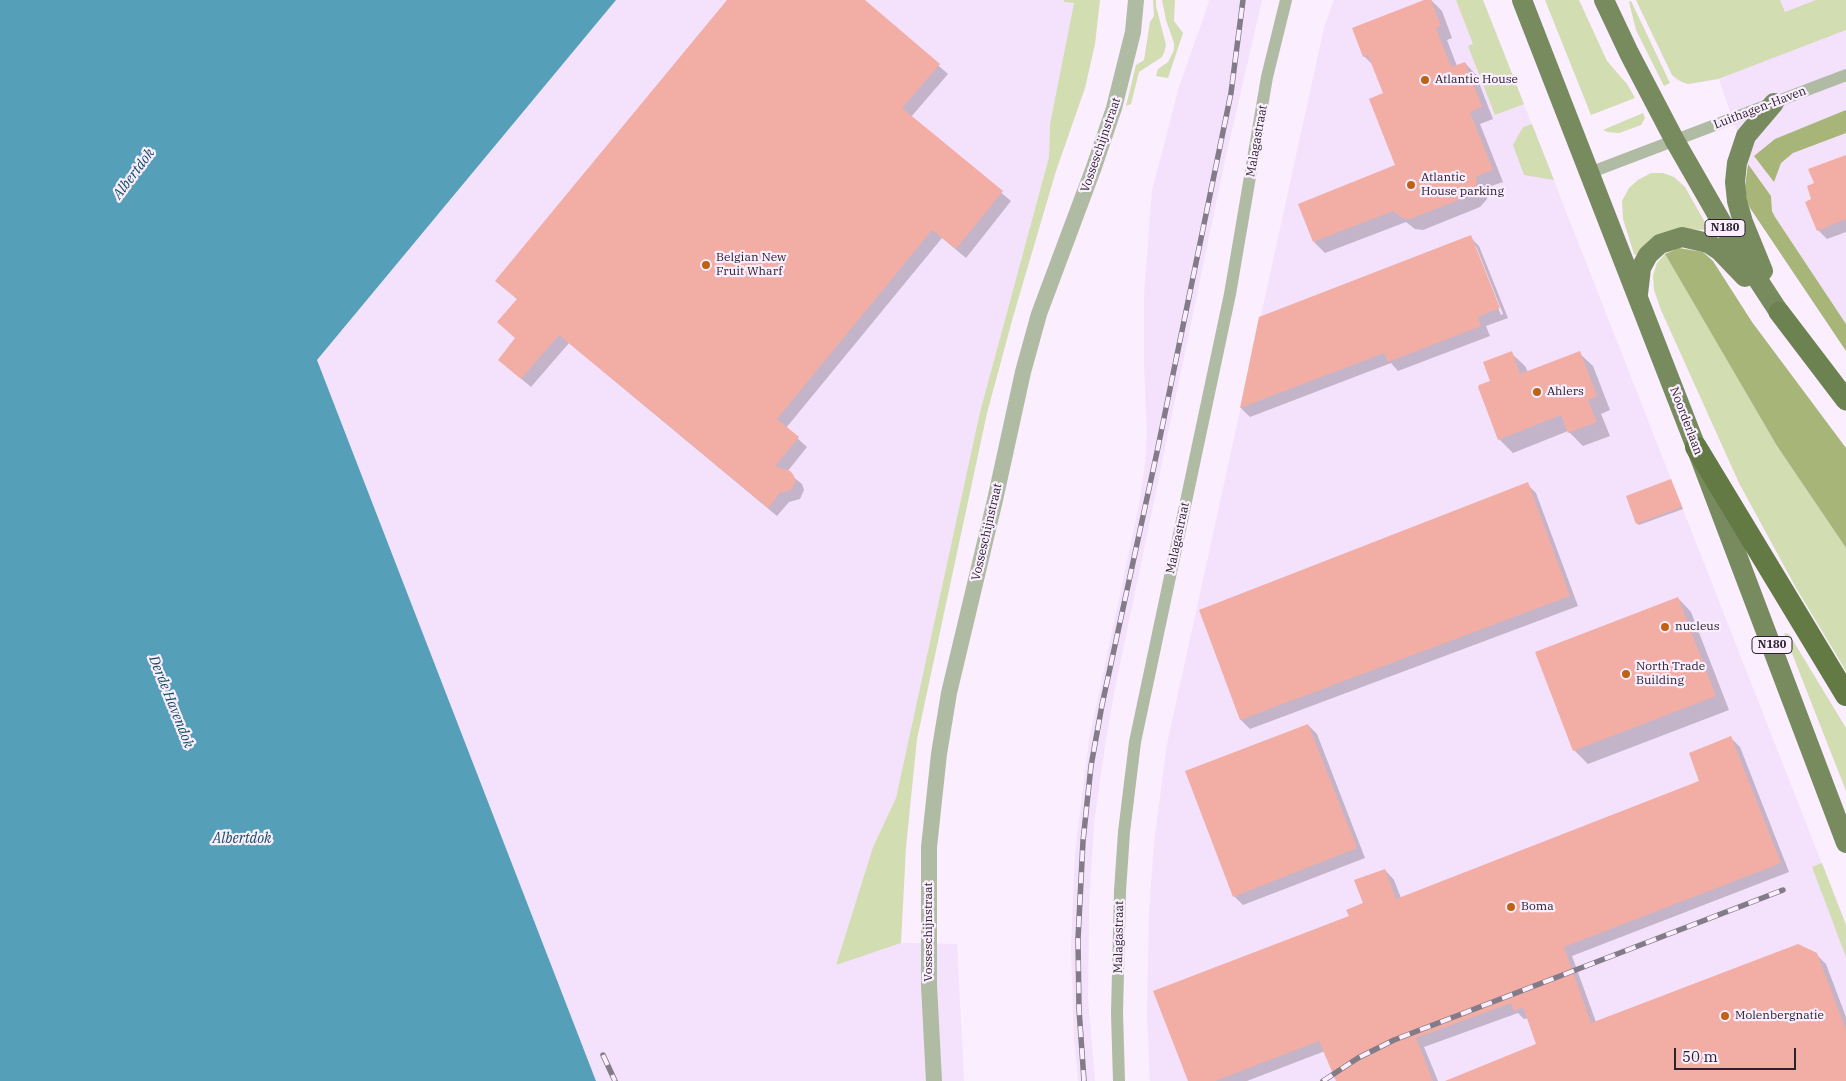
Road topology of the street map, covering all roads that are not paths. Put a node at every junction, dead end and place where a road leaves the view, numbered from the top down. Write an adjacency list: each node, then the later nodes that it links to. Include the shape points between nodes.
1 (1136, 0): 15 (street, Vosseschijnstraat, via 1133,32 1114,108 1039,314 1022,372 949,693 929,847 929,985)
2 (1286, 0): 16 (street, Malagastraat, via 1267,77 1230,294 1135,742 1120,891)
3 (1522, 0): 8 (main road, Noorderlaan / N180)
4 (1604, 0): 7 (main road, N180)
5 (1846, 75): 6 (street, Luithagen-Haven)
6 (1774, 103): 7 (street, Luithagen-Haven); 10 (main road, via 1746,136 1738,158 1735,182 1743,222)
7 (1675, 142): 8 (street, Luithagen-Haven); 10 (main road, N180, via 1730,237)
8 (1589, 173): 9 (main road, Noorderlaan / N180)
9 (1638, 299): 10 (main road, via 1641,268 1648,255 1660,244 1682,236 1708,243 1720,251); 12 (main road, Noorderlaan / N180)
10 (1779, 312): 11 (highway, N180)
11 (1846, 400)
12 (1696, 447): 13 (highway); 14 (main road, Noorderlaan / N180)
13 (1846, 695)
14 (1846, 843)
15 (934, 1081)
16 (1119, 1081)

